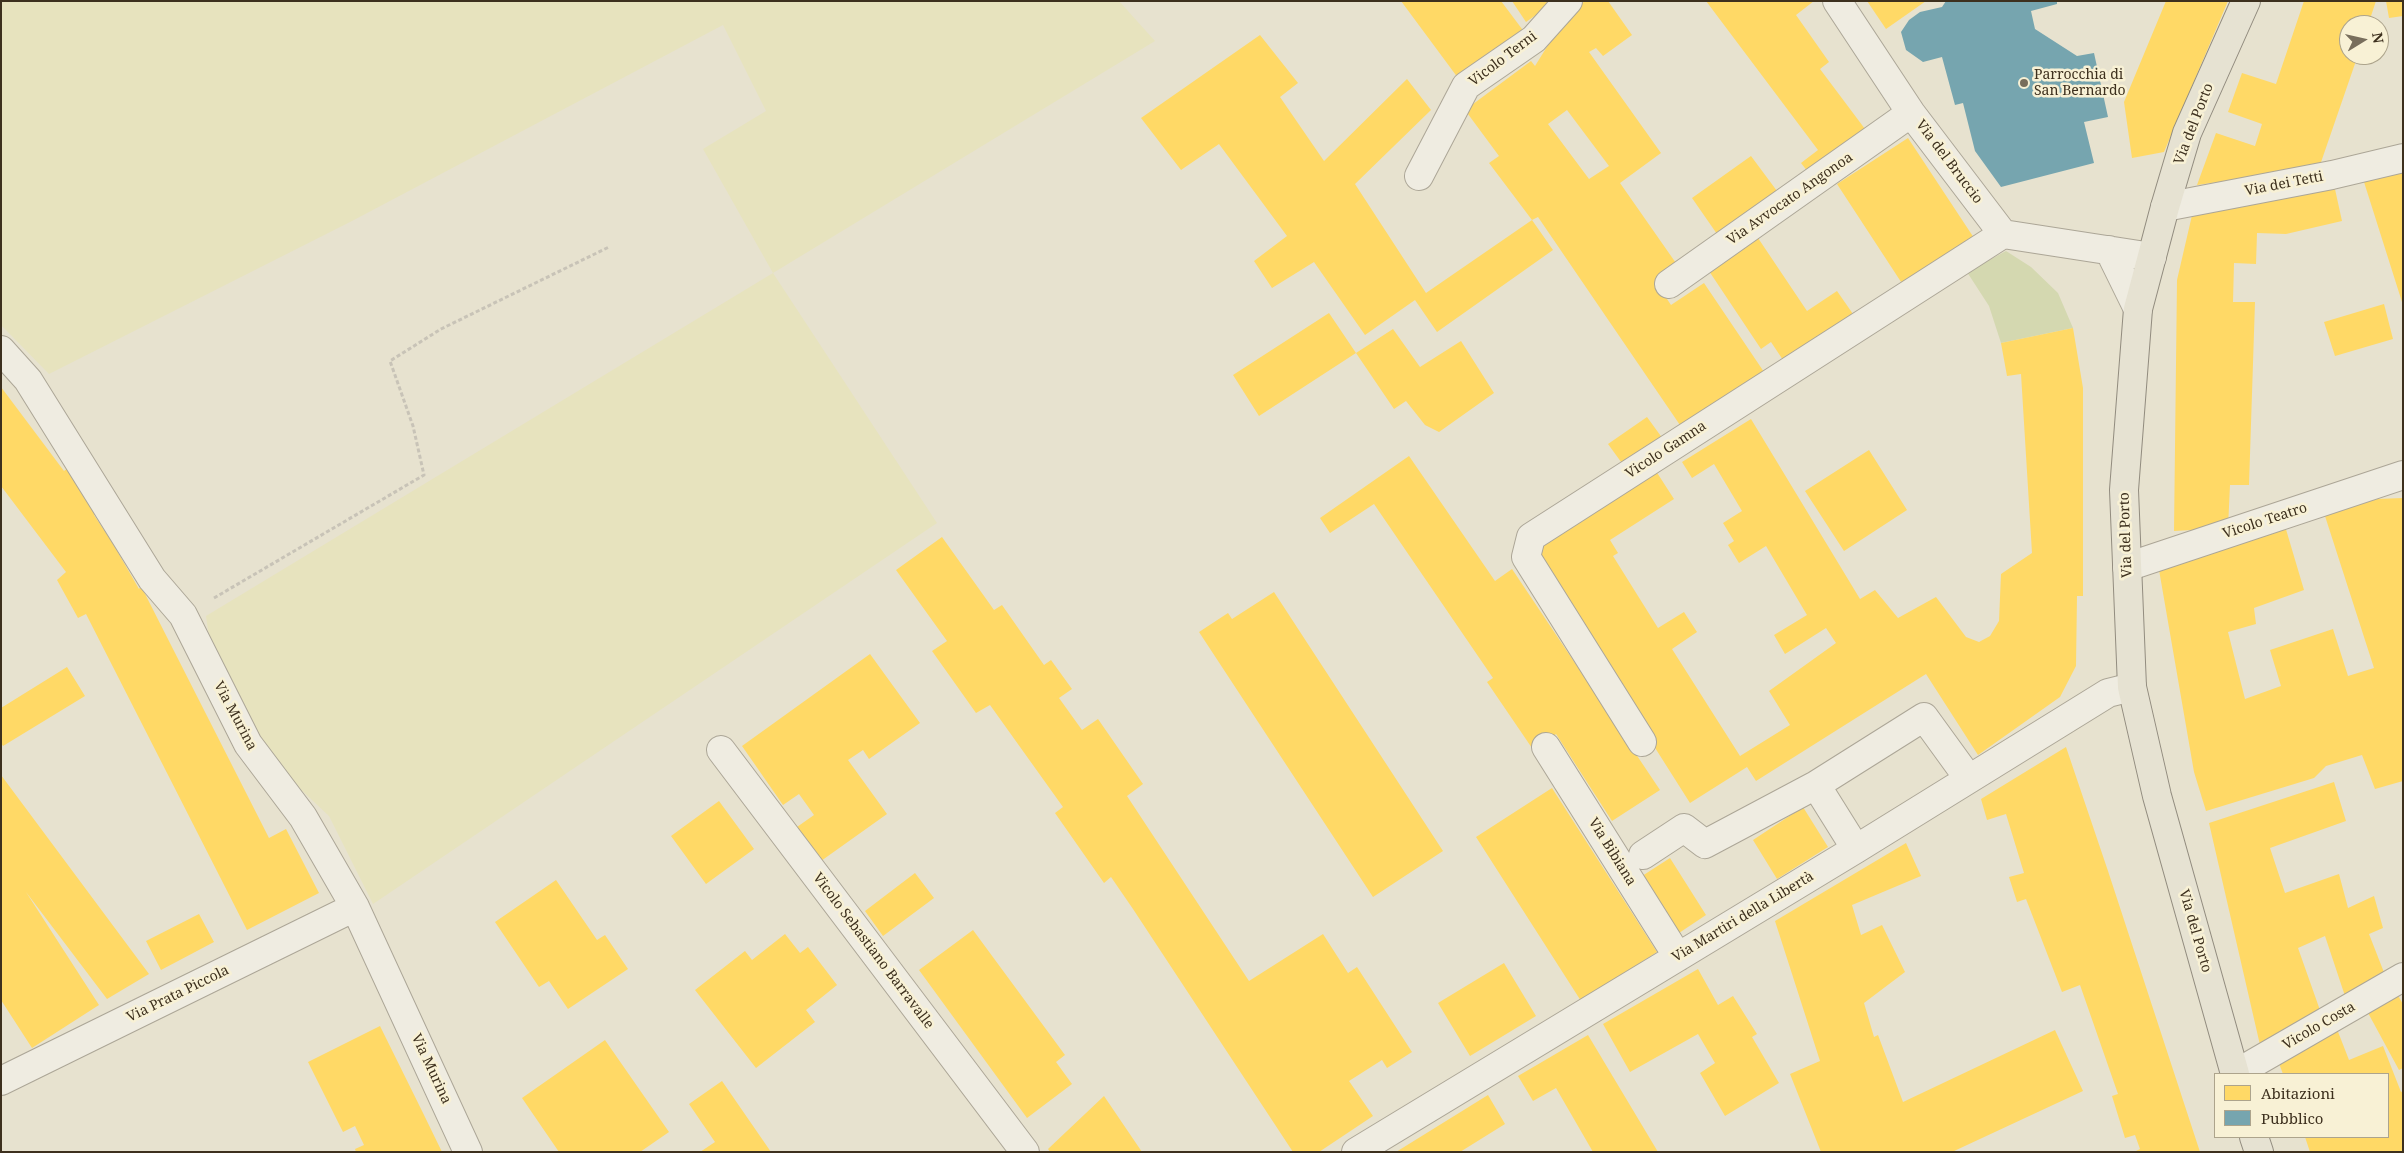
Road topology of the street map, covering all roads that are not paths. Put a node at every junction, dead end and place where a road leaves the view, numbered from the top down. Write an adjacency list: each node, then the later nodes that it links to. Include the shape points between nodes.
1 (1568, 1): 6 (street, Vicolo Terni, via 1534,39 1466,86)
2 (1837, 1): 4 (street, Via del Bruccio)
3 (2246, 1): 7 (main road, Via del Porto, via 2187,133)
4 (1911, 113): 8 (street, Via del Bruccio); 11 (street, Via Avvocato Angonoa)
5 (2403, 158): 7 (street, Via dei Tetti)
6 (1419, 176)
7 (2165, 207): 10 (main road, Via del Porto)
8 (2003, 234): 9 (street); 17 (street, Vicolo Gamna, via 1531,537 1526,557)
9 (2109, 250): 10 (street); 12 (street)
10 (2152, 257): 12 (main road, Via del Porto)
11 (1669, 284)
12 (2138, 310): 15 (main road, Via del Porto, via 2124,490)
13 (1, 350): 24 (street, Via Murina, via 28,380 152,578 183,615 248,744 303,817)
14 (2403, 475): 15 (street, Vicolo Teatro)
15 (2127, 567): 16 (main road, Via del Porto)
16 (2132, 687): 20 (street, Via Martiri della Libertà, via 2108,693); 27 (main road, Via del Porto, via 2157,796)
17 (1642, 742)
18 (1546, 748): 25 (street, Via Bibiana)
19 (721, 750): 32 (street, Vicolo Sebastiano Barravalle)
20 (1969, 779): 21 (street, via 1924,717); 22 (street, Via Martiri della Libertà)
21 (1816, 785): 22 (street); 23 (street, via 1705,844 1684,828)
22 (1856, 849): 25 (street, Via Martiri della Libertà)
23 (1643, 855)
24 (355, 907): 29 (street, Via Prata Piccola); 31 (street, Via Murina)
25 (1678, 957): 33 (street, Via Martiri della Libertà)
26 (2403, 977): 28 (street, Vicolo Costa)
27 (2235, 1073)
28 (2237, 1073)
29 (1, 1081)
30 (2254, 1138): 34 (main road)
31 (468, 1152)
32 (1025, 1152)
33 (1356, 1152)
34 (2259, 1152)

